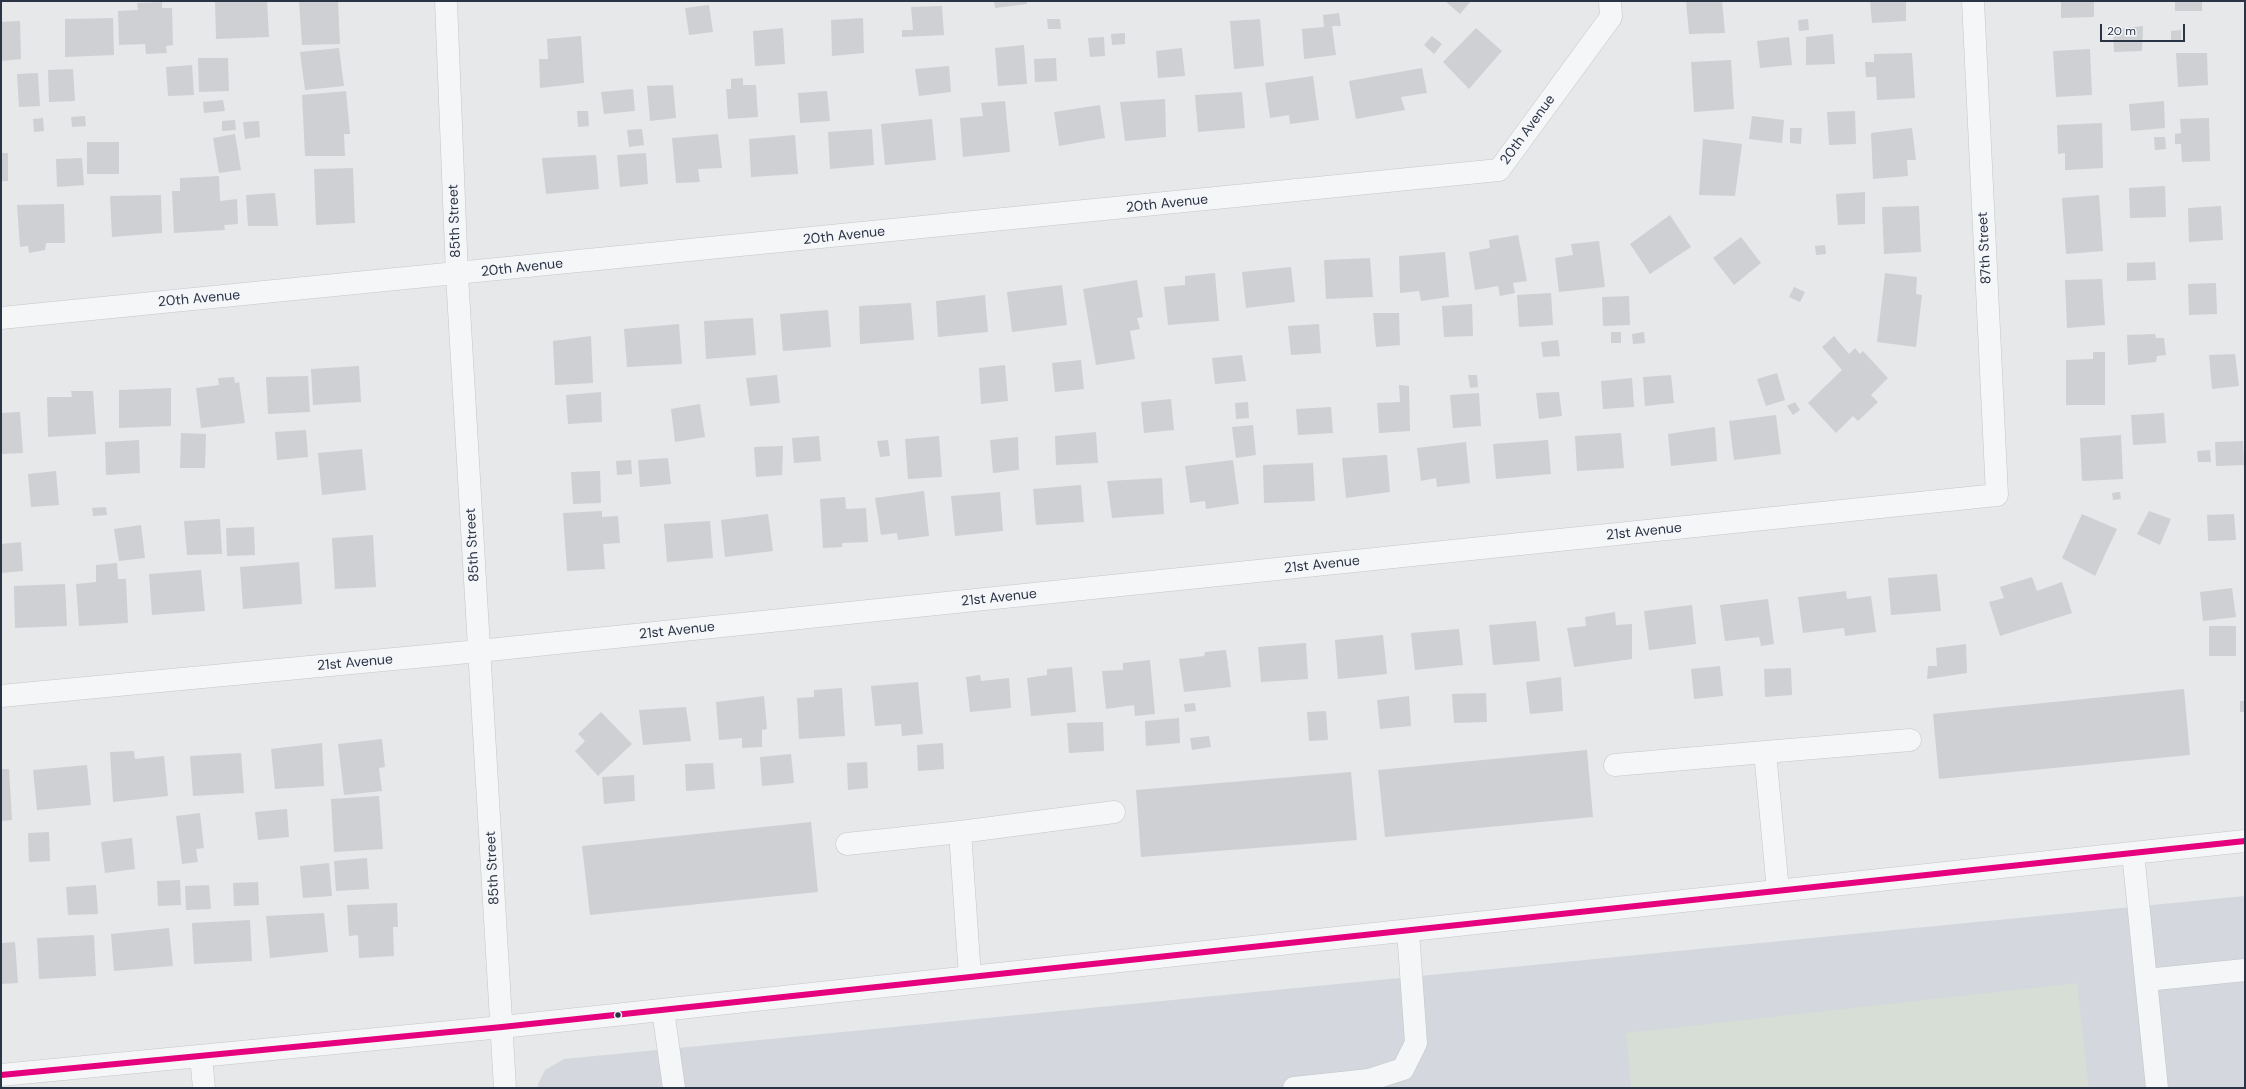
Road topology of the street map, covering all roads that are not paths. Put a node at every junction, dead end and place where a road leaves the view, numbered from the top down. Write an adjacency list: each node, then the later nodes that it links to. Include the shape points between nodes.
1 (446, 1): 4 (street, 85th Street)
2 (1973, 1): 6 (street, 87th Street)
3 (1611, 9): 4 (street, 20th Avenue, via 1499,170)
4 (457, 275): 5 (street, 20th Avenue); 7 (street, 85th Street)
5 (1, 318)
6 (1997, 496): 7 (street, 21st Avenue)
7 (480, 651): 8 (street, 21st Avenue); 23 (street, 85th Street)
8 (1, 696)
9 (1910, 740): 10 (street)
10 (1765, 752): 11 (street); 17 (street)
11 (1615, 765)
12 (1114, 812): 13 (street)
13 (960, 832): 15 (street); 20 (street)
14 (2245, 841): 16 (street)
15 (846, 844)
16 (2133, 853): 17 (street); 21 (street)
17 (1778, 891): 18 (street)
18 (1408, 931): 20 (street); 29 (street, via 1416,1043 1403,1069 1369,1080)
19 (2245, 970): 21 (street)
20 (970, 977): 22 (street)
21 (2146, 980): 30 (street)
22 (663, 1010): 23 (street); 28 (street)
23 (502, 1028): 24 (street); 27 (street, 85th Street)
24 (201, 1056): 25 (street); 26 (street)
25 (1, 1075)
26 (204, 1088)
27 (505, 1088)
28 (674, 1088)
29 (1294, 1088)
30 (2157, 1088)

